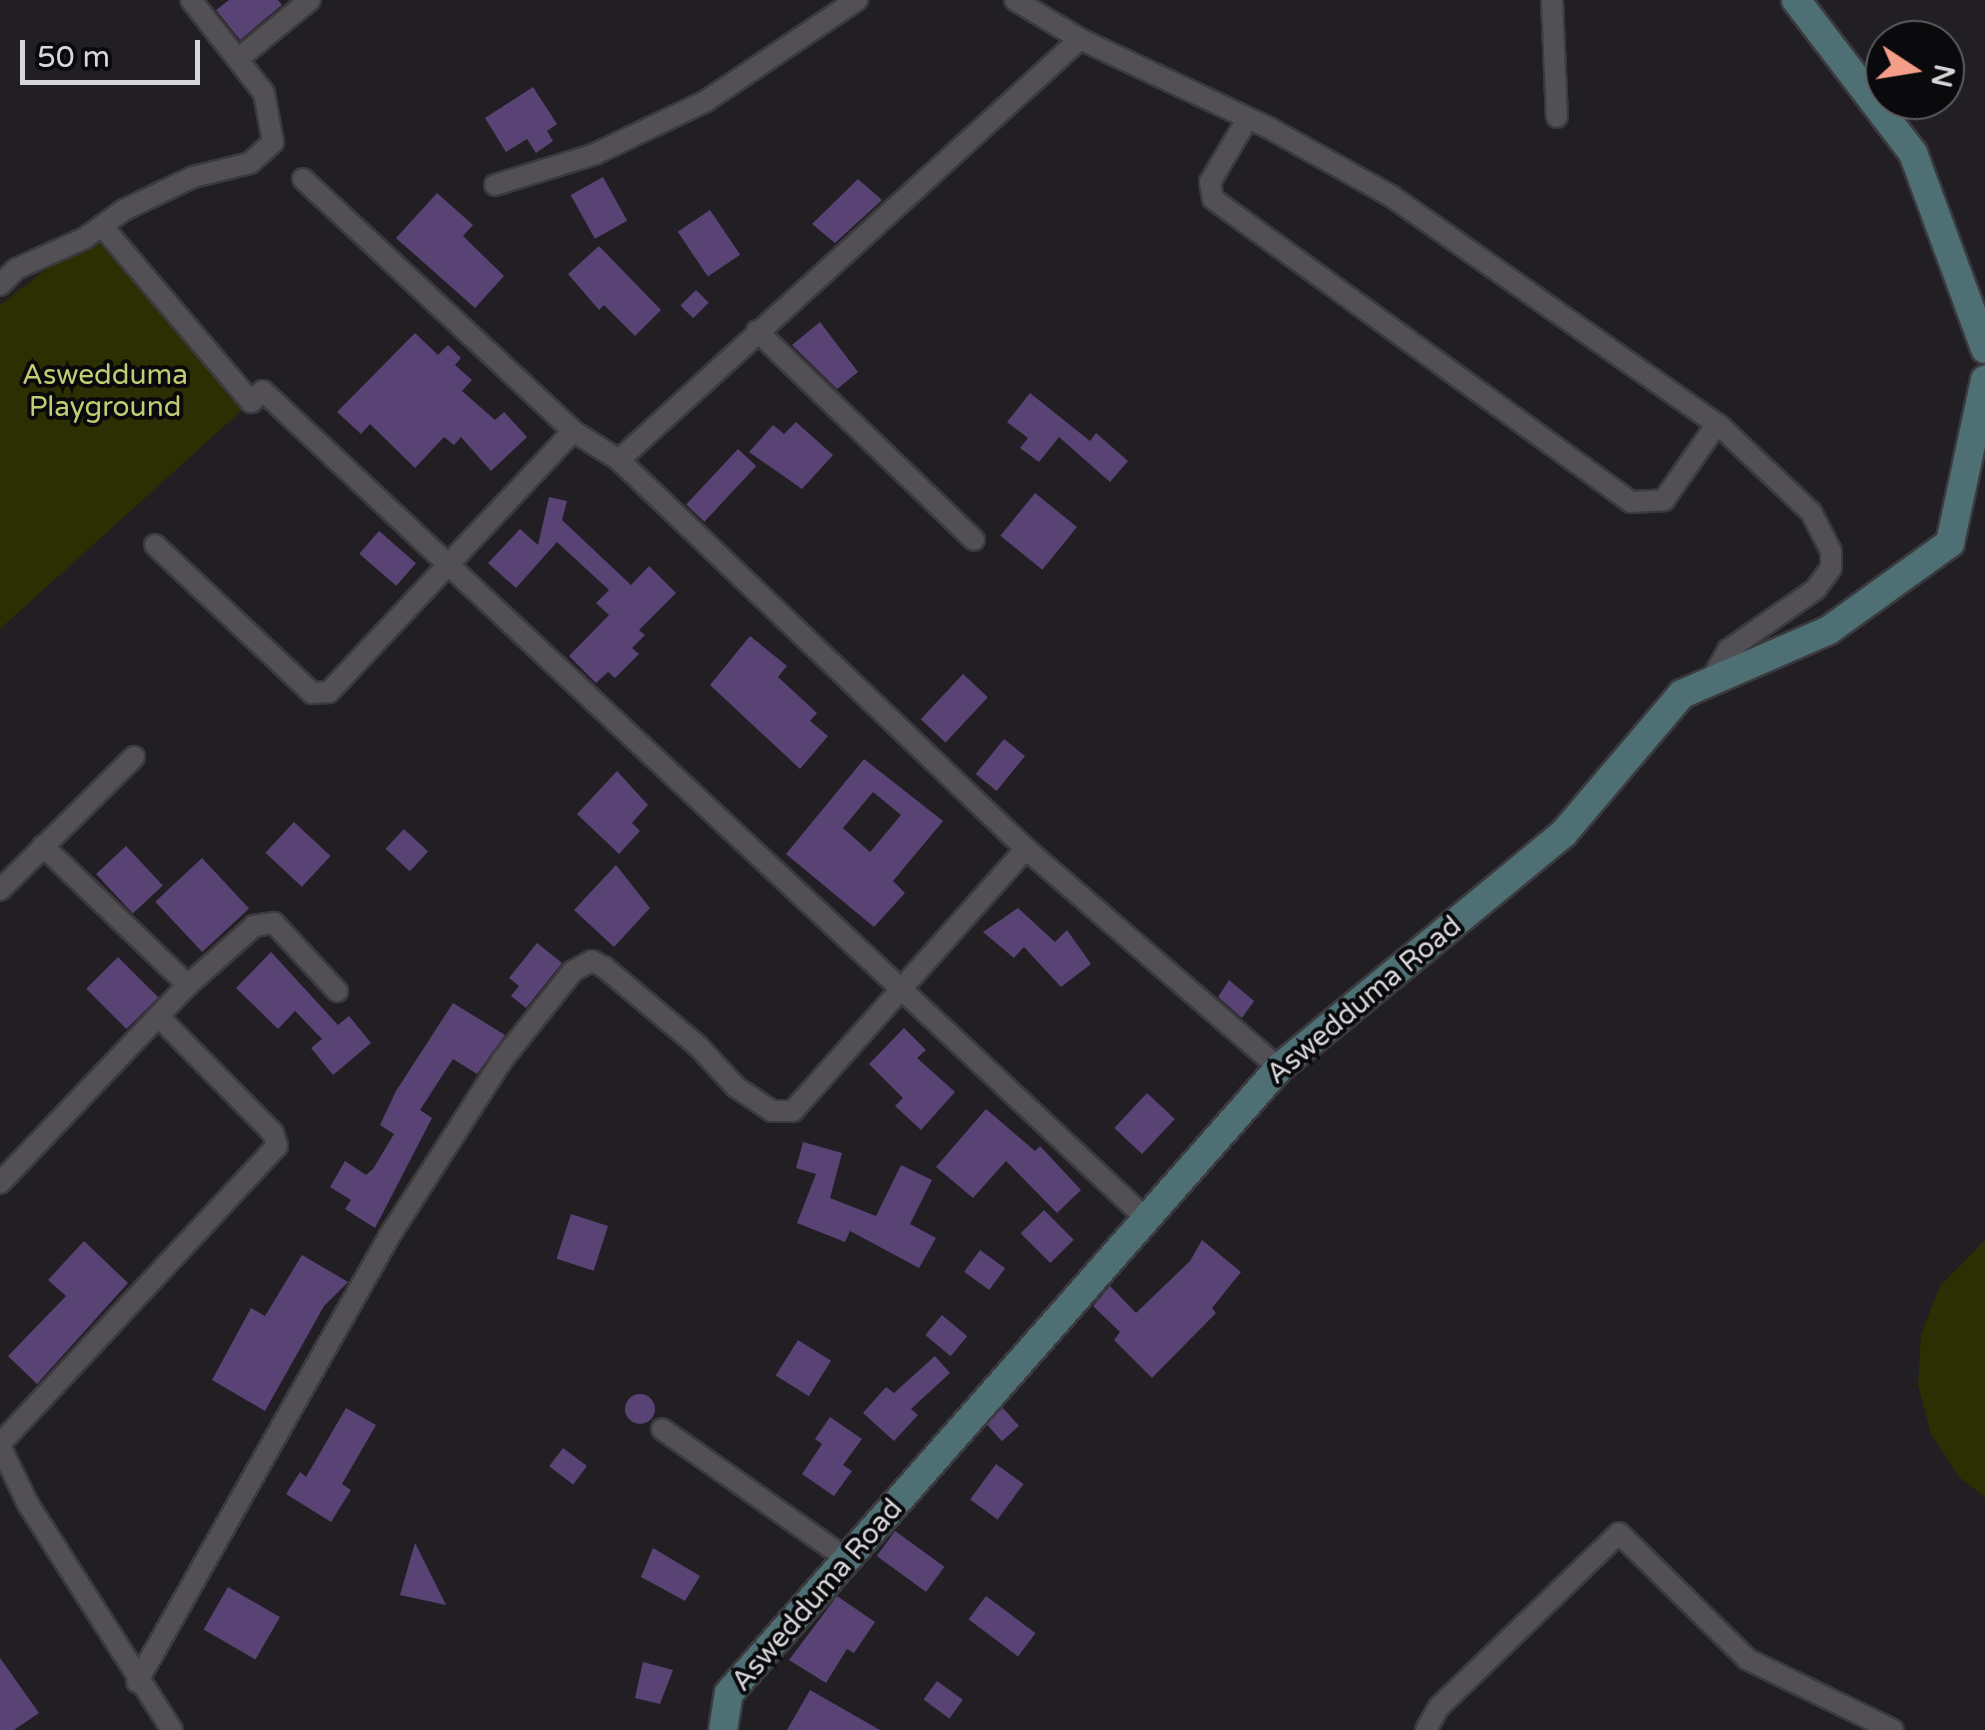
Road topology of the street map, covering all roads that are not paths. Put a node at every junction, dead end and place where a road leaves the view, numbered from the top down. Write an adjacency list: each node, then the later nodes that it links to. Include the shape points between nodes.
1 (191, 0): 8 (street)
2 (310, 0): 8 (street)
3 (857, 0): 12 (street, via 706,102 595,154)
4 (1015, 0): 7 (street)
5 (1552, 0): 9 (street)
6 (1796, 0): 16 (street, via 1913,153)
7 (1080, 39): 10 (street); 15 (street)
8 (238, 58): 13 (street, via 264,92 272,142 250,164 194,176)
9 (1556, 117)
10 (1248, 118): 18 (street, via 1391,196); 18 (street, via 1210,182 1213,199 1632,502 1664,500)
11 (304, 179): 19 (street)
12 (494, 185)
13 (102, 226): 14 (street, via 16,269); 23 (street, via 251,402 263,391)
14 (0, 285)
15 (757, 331): 20 (street); 21 (street)
16 (1985, 348)
17 (1985, 380): 24 (street, Aswedduma Road, via 1950,543 1829,630)
18 (1717, 424): 24 (street, via 1811,512 1831,551 1831,568 1816,589 1728,650)
19 (573, 430): 20 (street); 23 (street)
20 (619, 460): 27 (street)
21 (974, 540)
22 (155, 545): 23 (street, via 312,693 329,692)
23 (450, 561): 29 (street)
24 (1711, 681): 33 (street, Aswedduma Road, via 1682,694 1564,832)
25 (134, 757): 26 (street)
26 (43, 846): 28 (street); 30 (street)
27 (1026, 848): 29 (street); 33 (street)
28 (0, 890)
29 (900, 984): 35 (street); 39 (street, via 793,1111 772,1111 736,1087 604,967 592,961 573,971 502,1059 390,1236)
30 (188, 985): 31 (street, via 242,934 274,923); 32 (street)
31 (337, 991)
32 (158, 1016): 34 (street); 37 (street, via 272,1133 276,1146)
33 (1279, 1068): 38 (street, Aswedduma Road)
34 (0, 1183)
35 (1139, 1212)
36 (662, 1429): 38 (street)
37 (0, 1444): 39 (street, via 28,1504)
38 (846, 1559): 41 (street, Aswedduma Road, via 729,1693)
39 (137, 1682): 40 (street)
40 (172, 1730)
41 (723, 1730)
42 (1426, 1730): 43 (street, via 1439,1707 1619,1533 1747,1658)
43 (1893, 1730)

